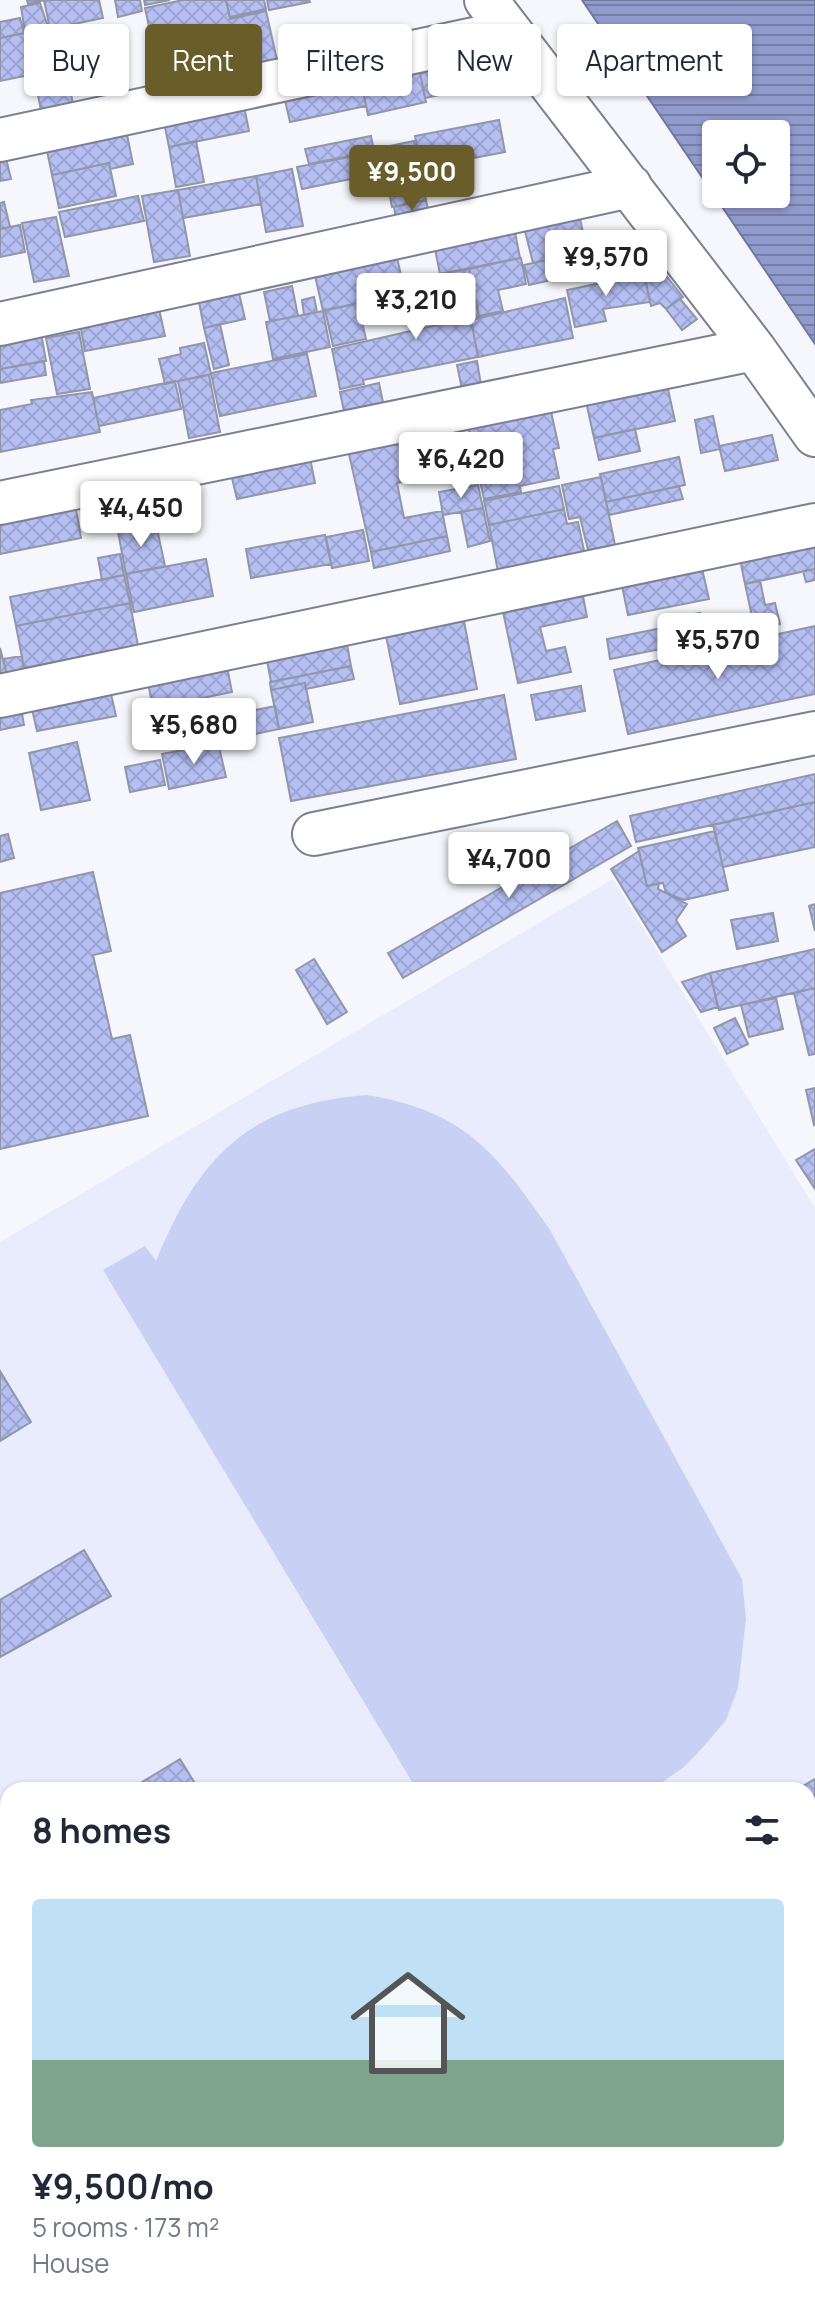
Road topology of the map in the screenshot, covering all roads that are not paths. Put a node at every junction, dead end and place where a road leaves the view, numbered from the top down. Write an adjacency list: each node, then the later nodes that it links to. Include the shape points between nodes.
1 (497, 16): 2 (street); 3 (street)
2 (0, 140)
3 (630, 186): 4 (street); 5 (street)
4 (0, 324)
5 (754, 349): 6 (street); 7 (street)
6 (815, 435)
7 (0, 503)
8 (815, 525): 9 (street)
9 (0, 696)
10 (815, 733): 11 (street)
11 (314, 834)

